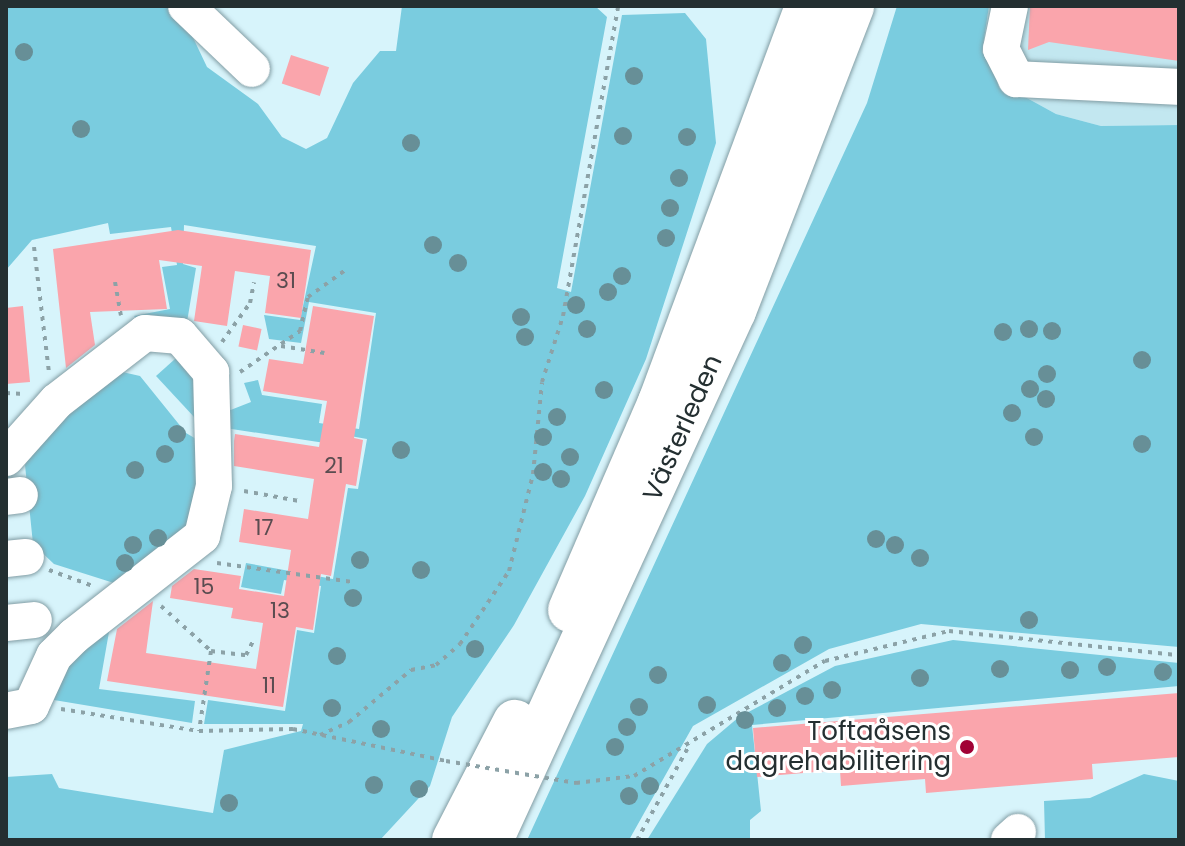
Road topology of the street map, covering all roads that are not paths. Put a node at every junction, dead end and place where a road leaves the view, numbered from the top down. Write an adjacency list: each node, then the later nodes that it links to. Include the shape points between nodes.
1 (186, 6): 6 (lane)
2 (852, 6): 8 (highway, Västerleden)
3 (862, 6): 8 (highway)
4 (1010, 6): 7 (lane, via 1001,49 1016,79)
5 (805, 11): 11 (highway, Västerleden, via 660,402 556,643)
6 (252, 69)
7 (1179, 87)
8 (822, 94): 12 (highway, Västerleden, via 627,558)
9 (6, 458): 10 (lane, via 53,406 145,333 180,336 206,362 217,397 214,486 202,536 120,596 54,656)
10 (18, 709)
11 (454, 840)
12 (491, 840)

